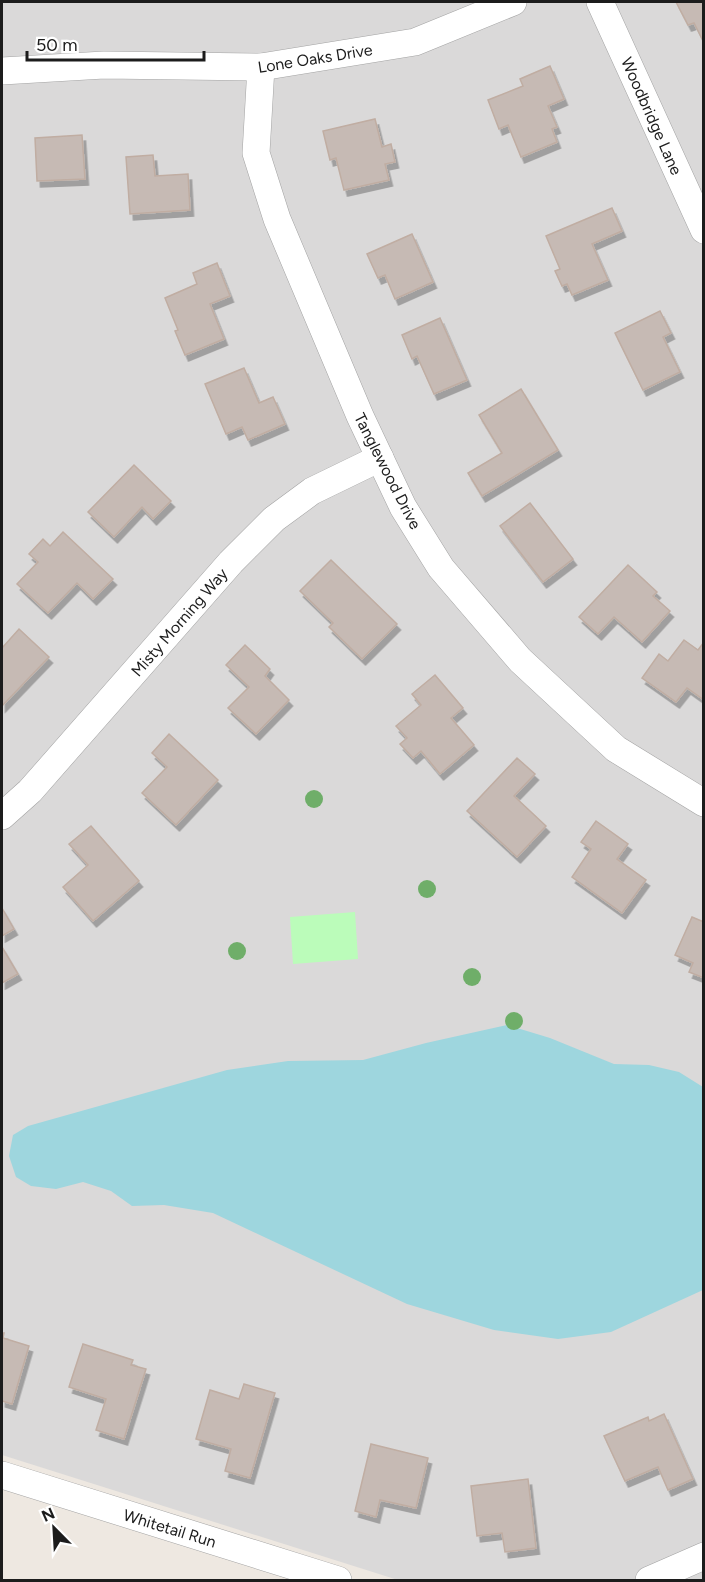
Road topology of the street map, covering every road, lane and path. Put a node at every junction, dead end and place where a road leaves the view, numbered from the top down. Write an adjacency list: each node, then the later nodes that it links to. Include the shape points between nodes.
1 (513, 2): 3 (street, Lone Oaks Drive, via 415,42)
2 (600, 2): 5 (street, Woodbridge Lane)
3 (261, 68): 4 (street, Lone Oaks Drive, via 104,65); 6 (street, Tanglewood Drive, via 256,153 277,219)
4 (2, 71)
5 (704, 230)
6 (380, 458): 7 (street, Tanglewood Drive, via 403,507 441,568 520,660 616,749); 8 (street, Misty Morning Way, via 312,491 274,519 231,562 30,791)
7 (704, 803)
8 (2, 816)
9 (2, 1475): 11 (street, Whitetail Run)
10 (704, 1556): 12 (street)
11 (338, 1581)
12 (649, 1581)

